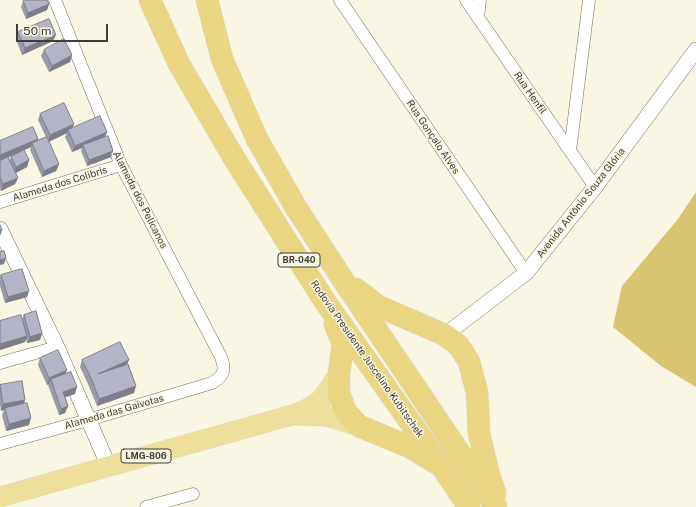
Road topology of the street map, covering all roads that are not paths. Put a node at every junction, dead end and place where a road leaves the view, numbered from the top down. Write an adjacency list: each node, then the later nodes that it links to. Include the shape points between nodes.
1 (55, 0): 11 (street, Alameda dos Pelicanos)
2 (150, 0): 17 (highway, Rodovia Presidente Juscelino Kubitschek / BR-040, via 179,64 234,158)
3 (207, 0): 16 (highway, BR-040, via 222,59 257,139 295,206)
4 (340, 0): 15 (street, Rua Gonçalo Alves)
5 (466, 0): 8 (street, Rua Henfil)
6 (480, 0): 8 (street)
7 (589, 0): 10 (street)
8 (478, 18): 10 (street, Rua Henfil)
9 (696, 50): 12 (street, Avenida Antônio Souza Glória)
10 (570, 151): 12 (street, Rua Henfil)
11 (121, 165): 13 (street, Alameda dos Colibris); 21 (street, Alameda dos Pelicanos, via 221,357)
12 (595, 187): 15 (street, Avenida Antônio Souza Glória)
13 (0, 202)
14 (0, 229): 19 (street)
15 (526, 273): 18 (street, Avenida Antônio Souza Glória)
16 (343, 280): 18 (highway, via 378,306); 33 (highway, BR-040)
17 (326, 303): 22 (highway, via 343,344); 28 (highway, Rodovia Presidente Juscelino Kubitschek / BR-040)
18 (445, 336): 34 (highway, via 459,346 469,362 477,392 479,433 488,472)
19 (57, 347): 20 (street); 24 (street)
20 (0, 363)
21 (224, 372): 24 (street, Alameda das Gaivotas, via 212,383)
22 (339, 374): 23 (highway, LMG-806, via 321,400); 25 (highway, via 339,394 346,412)
23 (292, 415): 25 (highway, LMG-806, via 326,416); 27 (highway, LMG-806)
24 (88, 420): 26 (street, Alameda das Gaivotas); 27 (street)
25 (359, 426): 28 (highway, via 410,447)
26 (0, 444)
27 (109, 467): 30 (highway, LMG-806)
28 (442, 468): 32 (highway, Rodovia Presidente Juscelino Kubitschek / BR-040)
29 (193, 494): 31 (street)
30 (0, 497)
31 (146, 507)
32 (469, 507)
33 (496, 507)
34 (501, 507)

